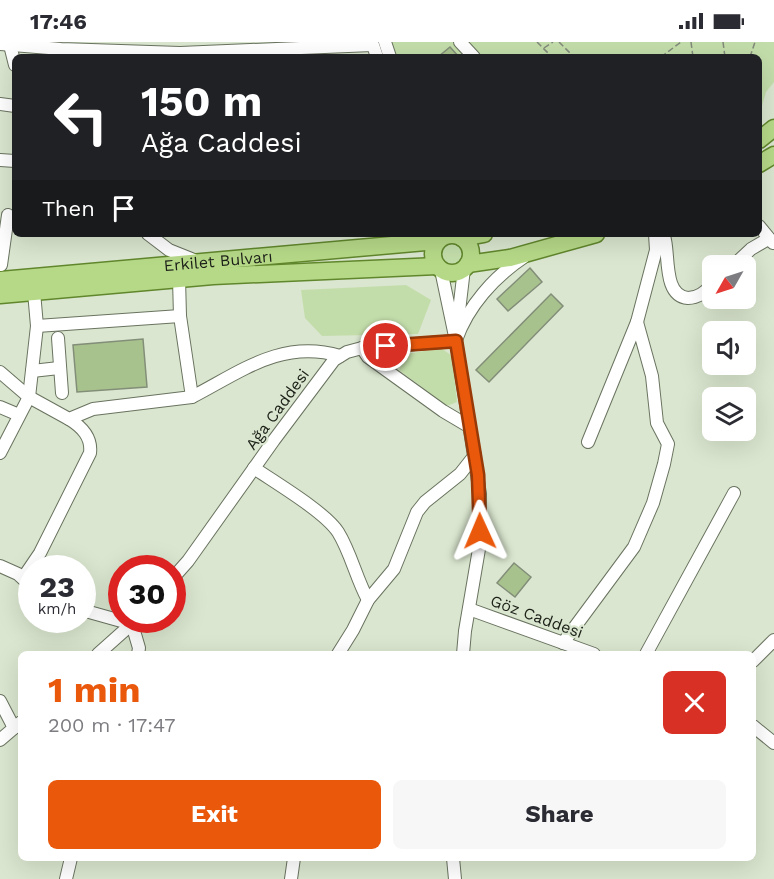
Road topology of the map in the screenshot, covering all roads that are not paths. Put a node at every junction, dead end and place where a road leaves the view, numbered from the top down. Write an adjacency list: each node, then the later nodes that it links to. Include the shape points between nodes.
1 (460, 42): 6 (street)
2 (372, 43): 4 (street)
3 (13, 44): 5 (street)
4 (180, 51): 5 (street)
5 (94, 54)
6 (471, 54)
7 (774, 128): 8 (main road)
8 (762, 138)
9 (8, 215): 22 (street)
10 (152, 237): 19 (street, via 169,250)
11 (462, 237): 20 (main road, via 471,251)
12 (586, 237): 17 (main road)
13 (656, 237): 28 (street)
14 (664, 237): 25 (street, via 670,281 676,292 692,298)
15 (438, 238): 19 (main road, Erkilet Bulvarı); 21 (main road, via 432,251)
16 (771, 242): 18 (street)
17 (533, 252): 20 (main road); 31 (street, via 485,292)
18 (745, 255)
19 (204, 262): 22 (main road, Erkilet Bulvarı)
20 (466, 266): 21 (main road, via 452,273); 31 (street)
21 (439, 268): 23 (main road, Erkilet Bulvarı); 31 (street)
22 (1, 272)
23 (178, 279): 24 (main road, Erkilet Bulvarı); 27 (street)
24 (34, 292): 26 (main road, Erkilet Bulvarı); 29 (street)
25 (702, 294)
26 (0, 295)
27 (180, 316): 29 (street); 39 (street)
28 (637, 321): 44 (street); 58 (street, via 652,376 657,423 668,444 664,464 637,541)
29 (37, 326): 35 (street)
30 (58, 338): 34 (street)
31 (456, 341): 32 (street, Ağa Caddesi); 43 (street)
32 (362, 348): 33 (street, Ağa Caddesi); 43 (street, via 368,357)
33 (340, 356): 39 (street, via 306,350 283,353); 47 (street, Ağa Caddesi)
34 (59, 368): 35 (street); 37 (street)
35 (32, 371): 38 (street)
36 (0, 372): 38 (street)
37 (62, 393)
38 (29, 397): 41 (street); 42 (street)
39 (192, 397): 42 (street, via 93,409)
40 (0, 407): 41 (street)
41 (19, 415): 45 (street)
42 (69, 419): 49 (street, via 88,436 90,453)
43 (470, 427): 46 (street)
44 (588, 442)
45 (0, 453)
46 (475, 455): 53 (street, via 452,482 421,507 394,569); 54 (street, via 480,531)
47 (254, 468): 50 (street, Ağa Caddesi); 53 (street, via 330,522 343,541)
48 (734, 493): 64 (street)
49 (39, 555)
50 (186, 563)
51 (0, 566): 52 (street)
52 (18, 577)
53 (368, 600): 61 (street)
54 (469, 609): 58 (street, Göz Caddesi); 62 (street)
55 (122, 633): 59 (street)
56 (136, 633): 60 (street)
57 (774, 640): 65 (street)
58 (563, 643): 63 (street, Göz Caddesi)
59 (101, 651)
60 (138, 651)
61 (340, 651)
62 (463, 651)
63 (586, 651)
64 (648, 651)
65 (756, 658)
66 (0, 701): 67 (street)
67 (18, 725): 69 (street)
68 (756, 728): 70 (street)
69 (0, 740)
70 (774, 743)
71 (69, 861): 74 (street)
72 (294, 861): 75 (street)
73 (453, 861): 76 (street)
74 (66, 879)
75 (291, 879)
76 (456, 879)

